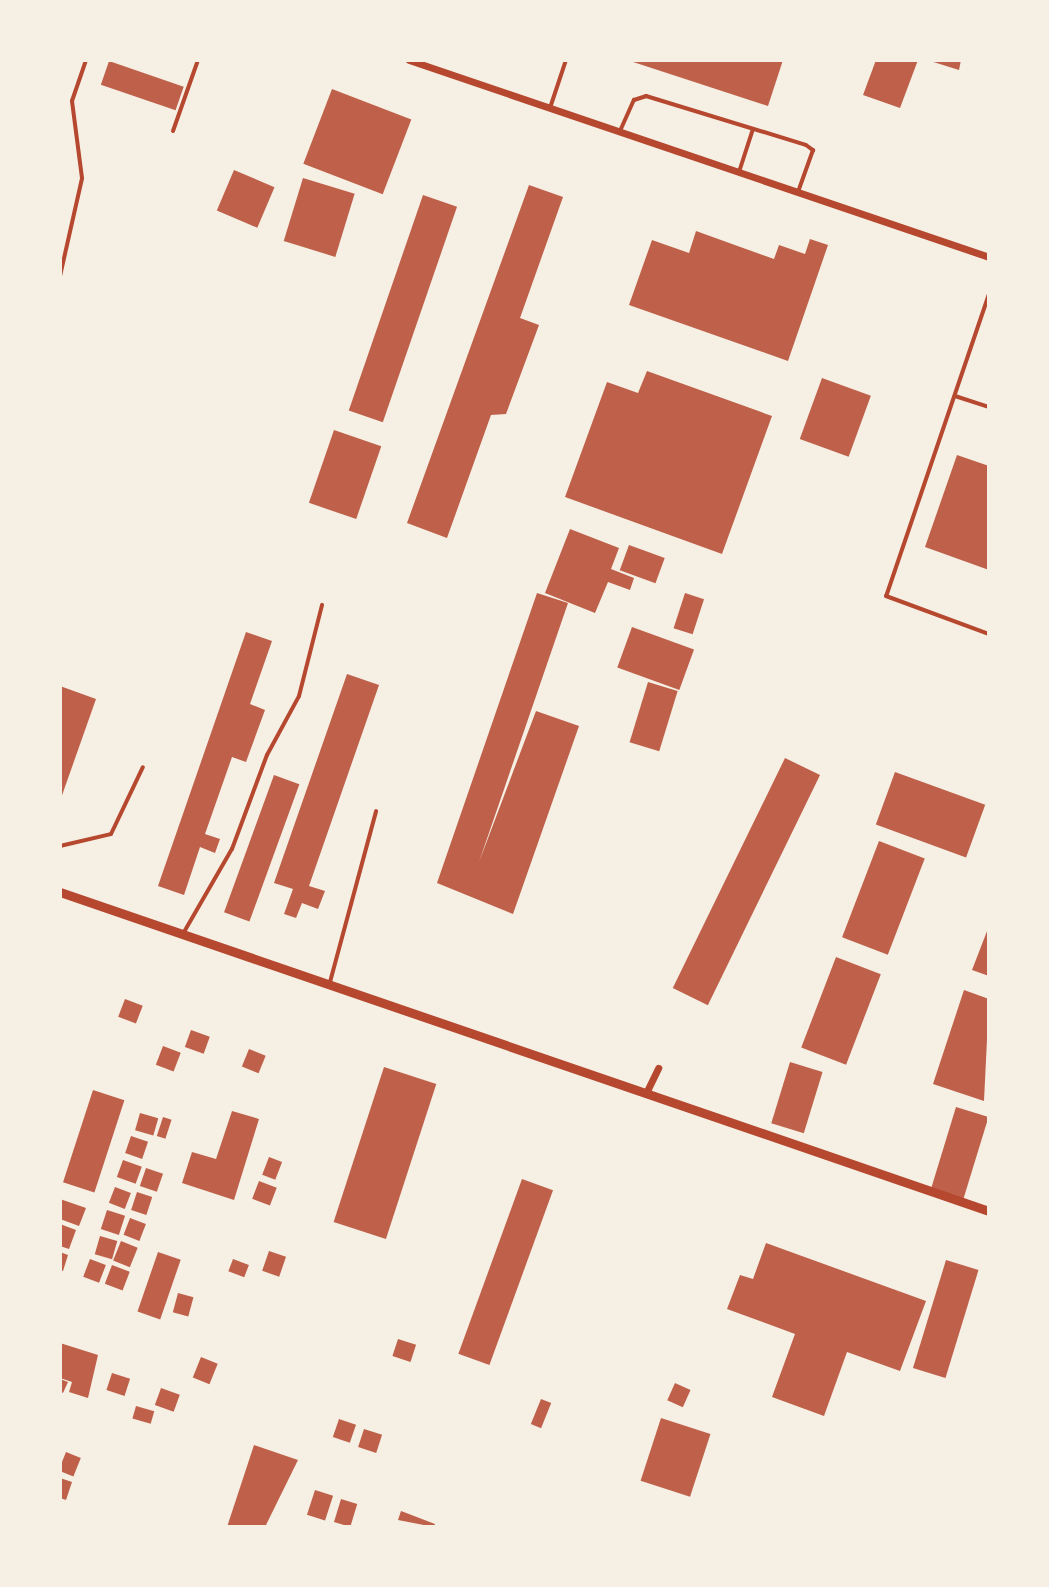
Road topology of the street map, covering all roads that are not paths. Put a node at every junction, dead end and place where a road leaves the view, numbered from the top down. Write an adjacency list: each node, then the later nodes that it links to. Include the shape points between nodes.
1 (86, 60): 12 (lane, via 72,101 82,178)
2 (198, 60): 7 (lane)
3 (409, 60): 5 (street)
4 (566, 60): 5 (lane)
5 (550, 108): 8 (street)
6 (753, 129): 8 (lane, via 646,96 634,100); 9 (lane); 10 (lane, via 813,150)
7 (173, 131)
8 (619, 133): 9 (street)
9 (739, 174): 10 (street)
10 (797, 193): 11 (street)
11 (989, 257)
12 (60, 276)
13 (989, 294): 14 (lane)
14 (955, 396): 15 (lane); 17 (lane, via 886,596)
15 (989, 407)
16 (322, 605): 22 (lane, via 299,696 267,755 232,849)
17 (989, 634)
18 (143, 767): 20 (lane, via 111,834)
19 (376, 811): 23 (lane)
20 (60, 846)
21 (60, 892): 22 (street)
22 (182, 934): 23 (street)
23 (329, 984): 25 (street)
24 (658, 1068): 25 (street)
25 (646, 1093): 26 (street)
26 (989, 1211)

